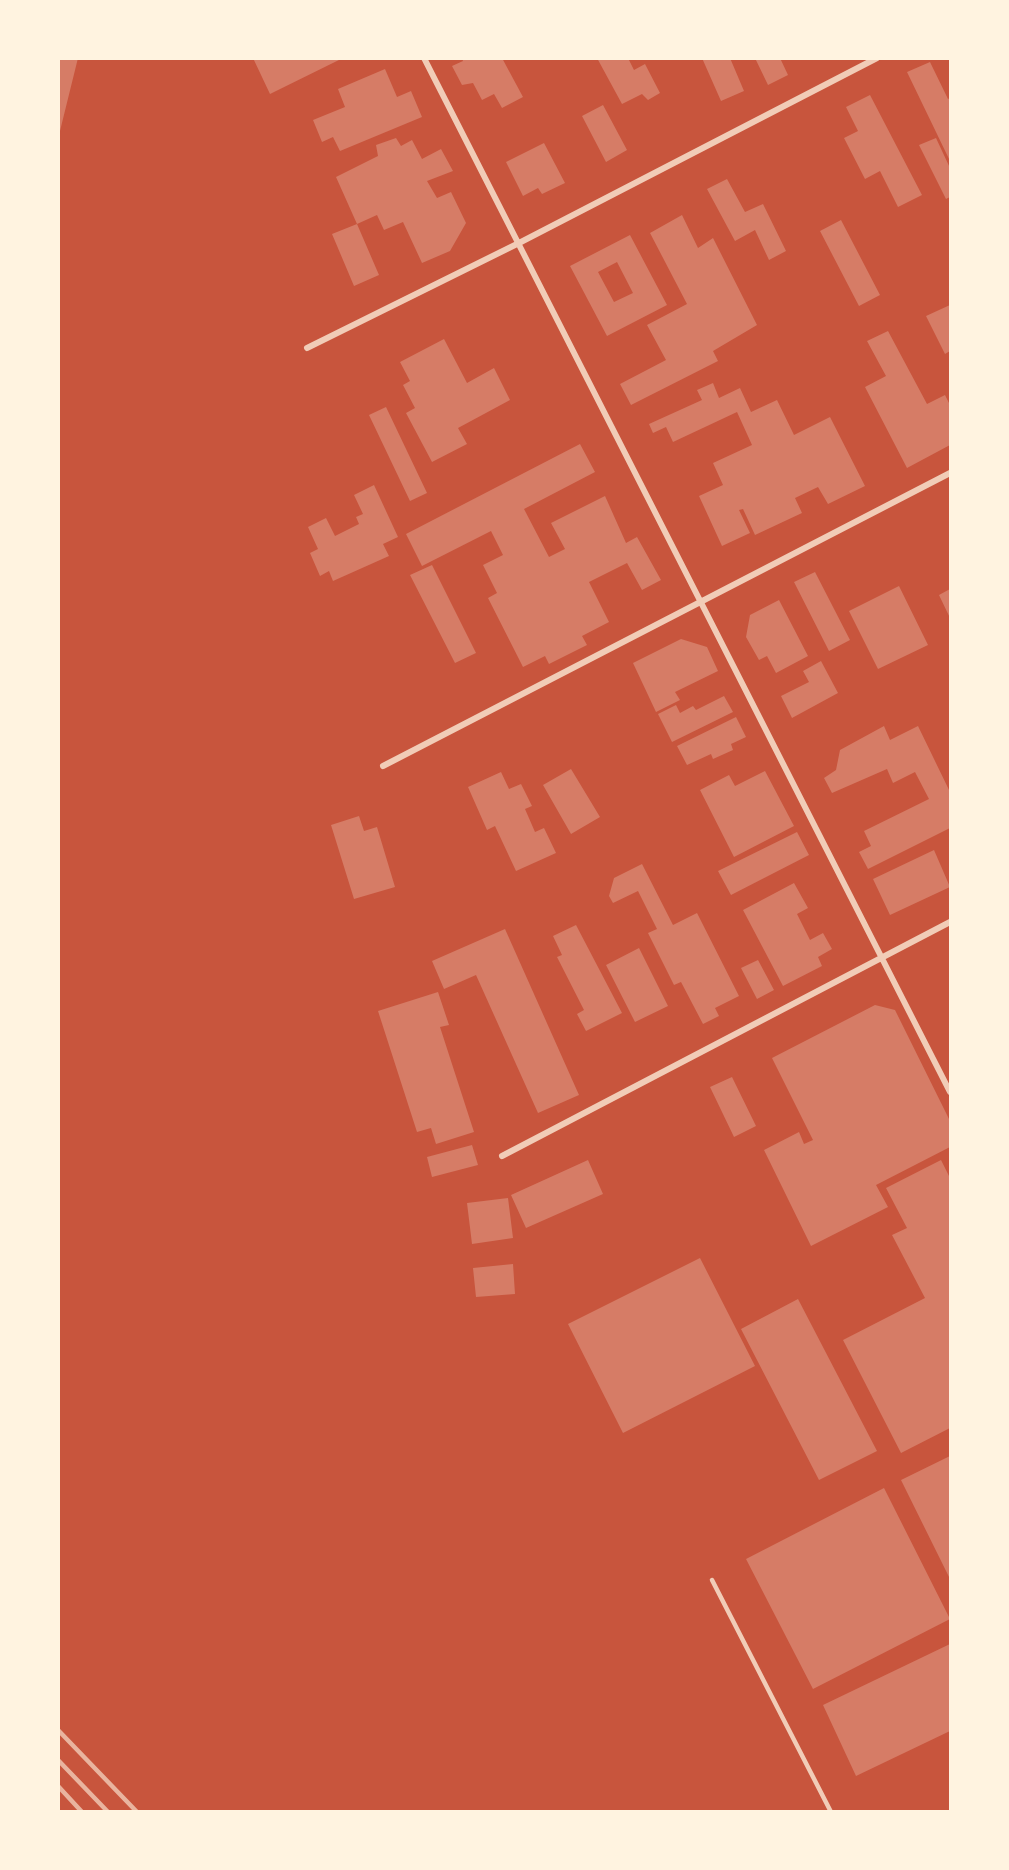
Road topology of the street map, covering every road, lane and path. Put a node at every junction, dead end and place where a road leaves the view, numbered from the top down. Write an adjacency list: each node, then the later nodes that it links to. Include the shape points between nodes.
1 (424, 58): 3 (street)
2 (877, 58): 3 (street)
3 (519, 243): 4 (street); 6 (street)
4 (307, 348)
5 (951, 473): 6 (street)
6 (701, 601): 7 (street); 9 (street)
7 (383, 766)
8 (951, 922): 9 (street)
9 (882, 957): 10 (street); 11 (street)
10 (951, 1092)
11 (502, 1156)
12 (712, 1580): 13 (lane)
13 (831, 1812)

